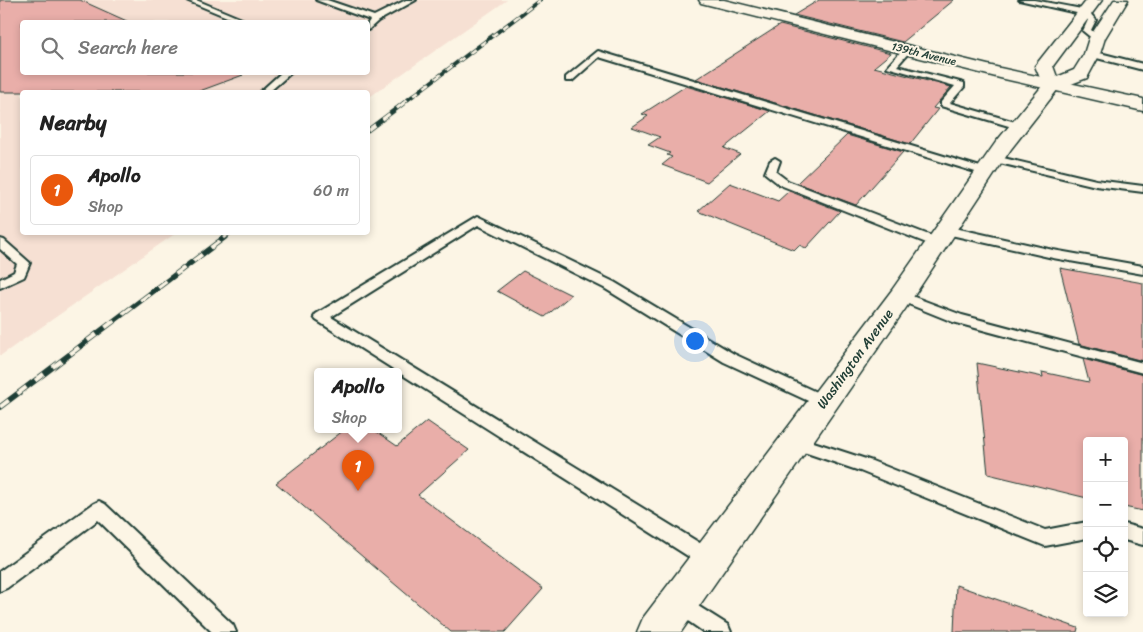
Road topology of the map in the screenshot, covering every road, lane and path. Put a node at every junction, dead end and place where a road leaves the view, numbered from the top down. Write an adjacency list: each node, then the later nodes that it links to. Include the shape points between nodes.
1 (190, 0): 9 (lane)
2 (320, 0): 8 (lane)
3 (412, 0): 8 (lane)
4 (706, 0): 12 (main road, 139th Avenue)
5 (1022, 0): 7 (lane)
6 (1121, 0): 11 (main road, Washington Avenue)
7 (1090, 6): 11 (lane, via 1092,20 1087,31); 16 (main road, via 1044,66)
8 (375, 19): 10 (lane)
9 (240, 20)
10 (370, 25)
11 (1095, 46): 13 (lane); 16 (main road, Washington Avenue, via 1080,74)
12 (907, 50): 16 (main road, 139th Avenue); 19 (lane, via 891,67 962,85 944,104)
13 (1143, 67)
14 (284, 75): 17 (lane)
15 (568, 79): 21 (lane, via 598,54)
16 (1052, 85): 18 (main road, 139th Avenue); 19 (main road, Washington Avenue)
17 (266, 90)
18 (1143, 105)
19 (1019, 126): 21 (main road, Washington Avenue)
20 (775, 161): 23 (lane, via 770,173 784,183)
21 (990, 166): 22 (lane); 23 (main road, Washington Avenue)
22 (1143, 189)
23 (942, 236): 25 (lane); 27 (main road, Washington Avenue)
24 (0, 243): 26 (lane, via 24,263 19,274)
25 (1143, 270)
26 (0, 284)
27 (901, 296): 28 (lane, via 958,319); 29 (main road, Washington Avenue)
28 (1143, 368)
29 (824, 402): 30 (main road, Washington Avenue); 34 (lane, via 729,358 609,285 478,220 321,317)
30 (795, 442): 31 (lane, via 866,466 1045,538); 34 (main road, Washington Avenue)
31 (1083, 531)
32 (1128, 533): 33 (lane)
33 (1143, 536)
34 (709, 560): 36 (main road, Washington Avenue)
35 (0, 582): 37 (lane, via 99,509)
36 (667, 617): 38 (lane)
37 (226, 632)
38 (721, 632)

